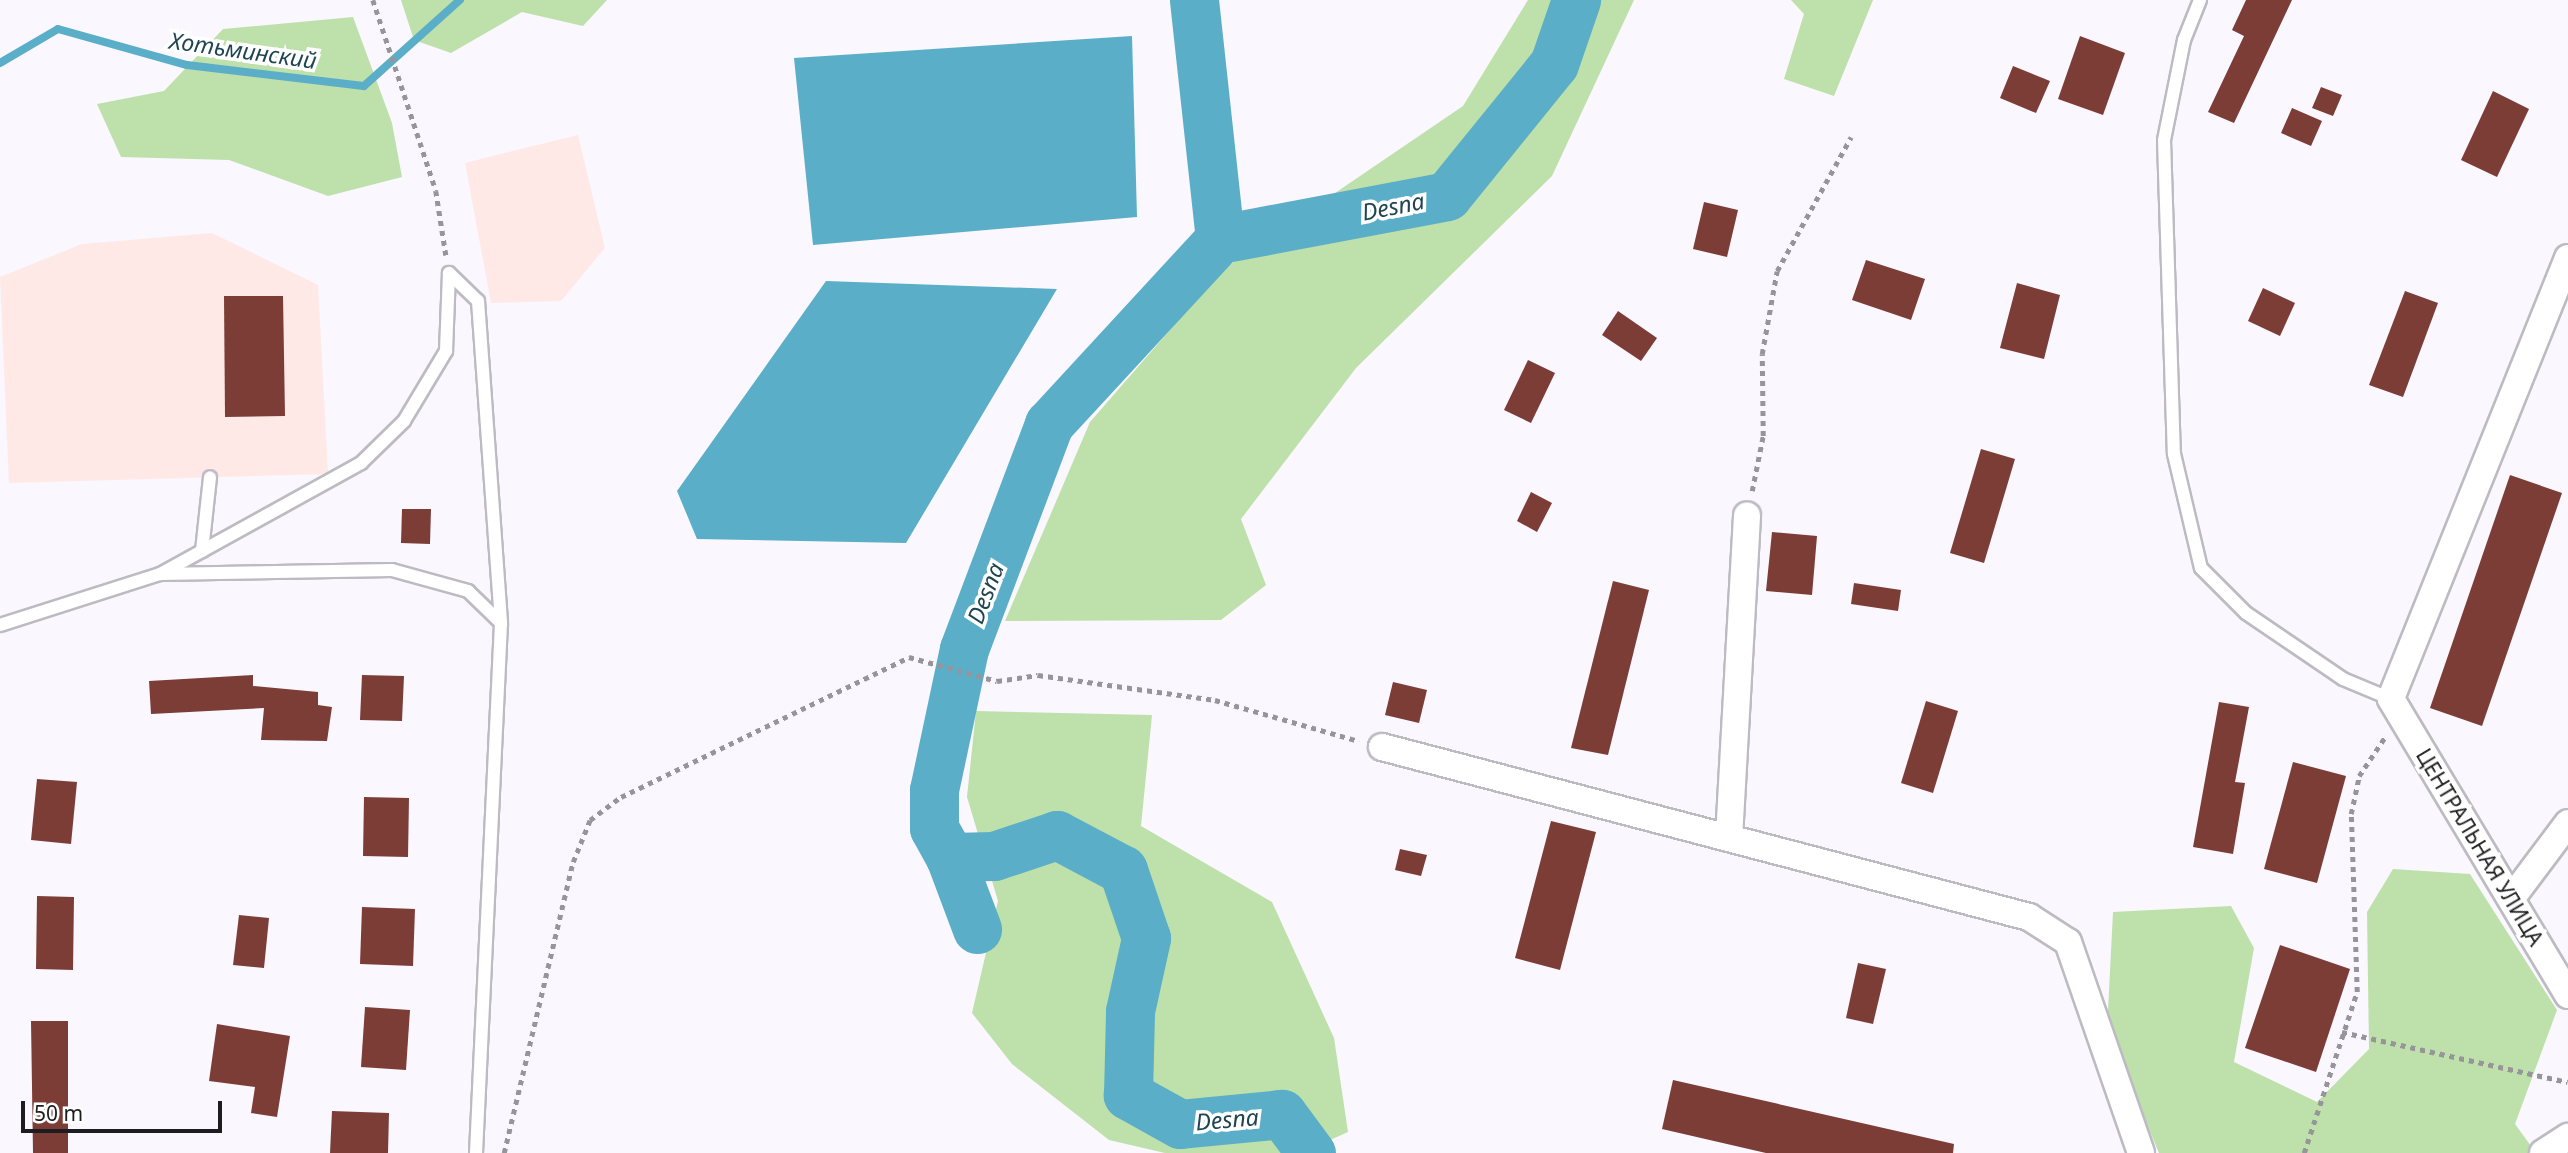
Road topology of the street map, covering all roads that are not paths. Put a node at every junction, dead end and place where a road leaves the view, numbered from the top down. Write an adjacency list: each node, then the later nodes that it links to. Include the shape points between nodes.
1 (2200, 0): 9 (lane, via 2184,40 2164,140 2174,454 2201,568 2246,613 2343,679)
2 (2568, 258): 9 (street)
3 (210, 477): 5 (lane)
4 (1747, 516): 12 (street)
5 (202, 551): 6 (lane); 7 (lane, via 361,463 404,421 446,351 449,273 478,301)
6 (160, 574): 7 (lane, via 392,570 468,591); 8 (lane)
7 (501, 623): 16 (lane)
8 (0, 625)
9 (2396, 706): 13 (street, ЦЕНТРАЛЬНАЯ УЛИЦА)
10 (1382, 747): 12 (street)
11 (2568, 823): 13 (street)
12 (1729, 838): 17 (street, via 2029,917 2068,942)
13 (2511, 899): 14 (street, ЦЕНТРАЛЬНАЯ УЛИЦА)
14 (2568, 995)
15 (2568, 1137): 18 (street)
16 (476, 1153)
17 (2141, 1153)
18 (2543, 1153)

